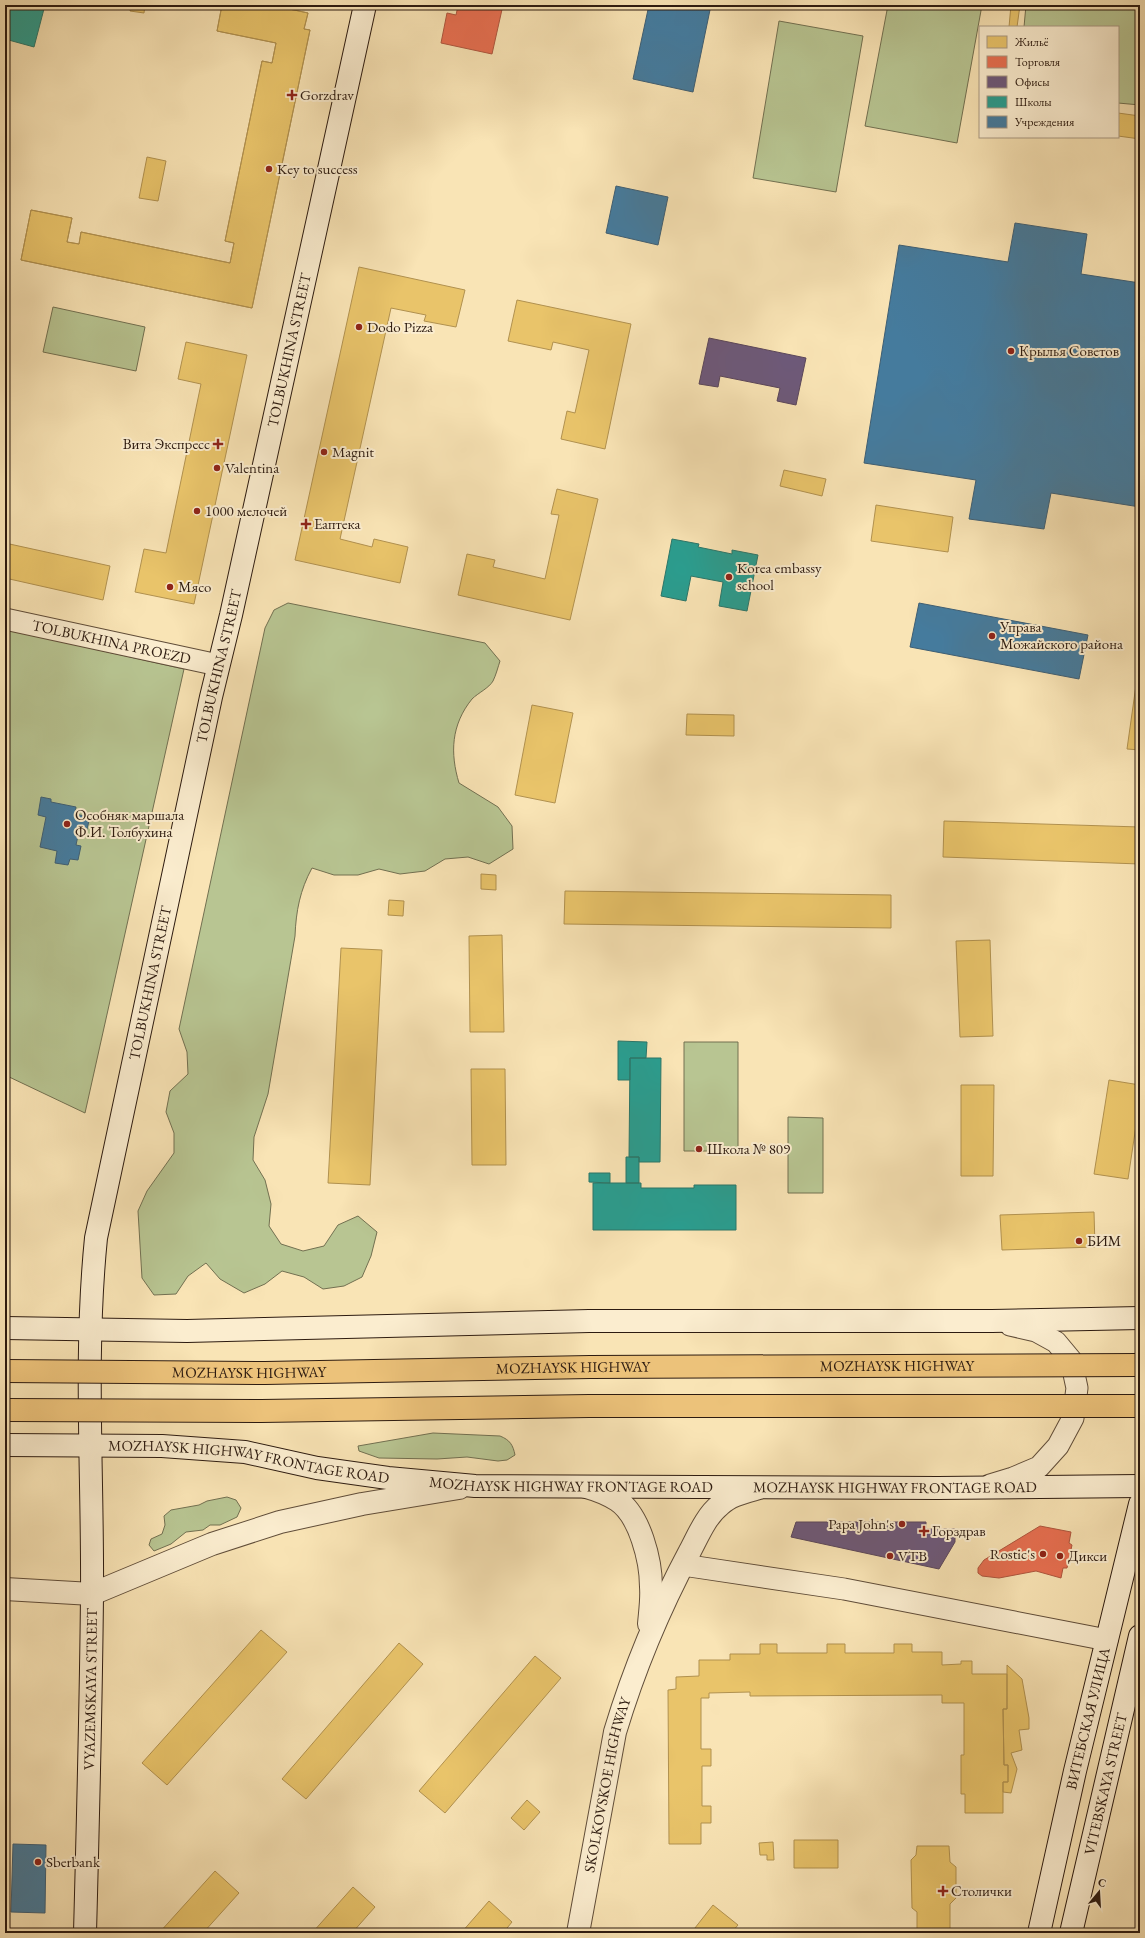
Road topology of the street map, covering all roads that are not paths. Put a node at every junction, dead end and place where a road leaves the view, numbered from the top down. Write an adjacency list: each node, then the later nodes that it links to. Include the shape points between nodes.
1 (365, 5): 3 (main road, TOLBUKHINA STREET)
2 (5, 619): 3 (street, TOLBUKHINA PROEZD)
3 (218, 665): 7 (main road, TOLBUKHINA STREET, via 96,1238)
4 (1140, 1318): 5 (main road)
5 (992, 1321): 7 (main road, via 597,1321 194,1331); 18 (street, via 1036,1331 1056,1342 1071,1360 1077,1388 1073,1418 1058,1446 1039,1467)
6 (5, 1328): 7 (main road)
7 (90, 1330): 13 (main road, TOLBUKHINA STREET)
8 (1140, 1364): 9 (main road, MOZHAYSK HIGHWAY, bridge, via 598,1367 265,1373)
9 (5, 1371)
10 (1140, 1406): 11 (main road, bridge)
11 (5, 1410)
12 (5, 1445): 13 (main road, MOZHAYSK HIGHWAY FRONTAGE ROAD)
13 (89, 1446): 14 (main road, MOZHAYSK HIGHWAY FRONTAGE ROAD, via 162,1446 245,1452 317,1468); 22 (main road, VYAZEMSKAYA STREET)
14 (476, 1486): 16 (main road, MOZHAYSK HIGHWAY FRONTAGE ROAD); 22 (main road, via 362,1504 280,1522 212,1544)
15 (1140, 1486): 18 (main road, MOZHAYSK HIGHWAY FRONTAGE ROAD)
16 (586, 1487): 17 (main road, MOZHAYSK HIGHWAY FRONTAGE ROAD); 24 (main road, SKOLKOVSKOE HIGHWAY, via 618,1501 631,1514 639,1531 645,1547 651,1587)
17 (764, 1487): 18 (main road, MOZHAYSK HIGHWAY FRONTAGE ROAD); 20 (main road, SKOLKOVSKOE HIGHWAY, via 738,1494 720,1505 704,1525)
18 (980, 1488)
19 (1140, 1504): 25 (main road, ВИТЕБСКАЯ УЛИЦА)
20 (683, 1565): 24 (main road, SKOLKOVSKOE HIGHWAY); 25 (street, via 844,1589)
21 (5, 1589): 22 (main road)
22 (92, 1594): 26 (main road, VYAZEMSKAYA STREET)
23 (1140, 1636): 29 (main road, VITEBSKAYA STREET)
24 (648, 1639): 27 (main road, SKOLKOVSKOE HIGHWAY, via 624,1700 615,1732)
25 (1107, 1640): 28 (main road, ВИТЕБСКАЯ УЛИЦА)
26 (85, 1933)
27 (578, 1933)
28 (1038, 1933)
29 (1072, 1933)

